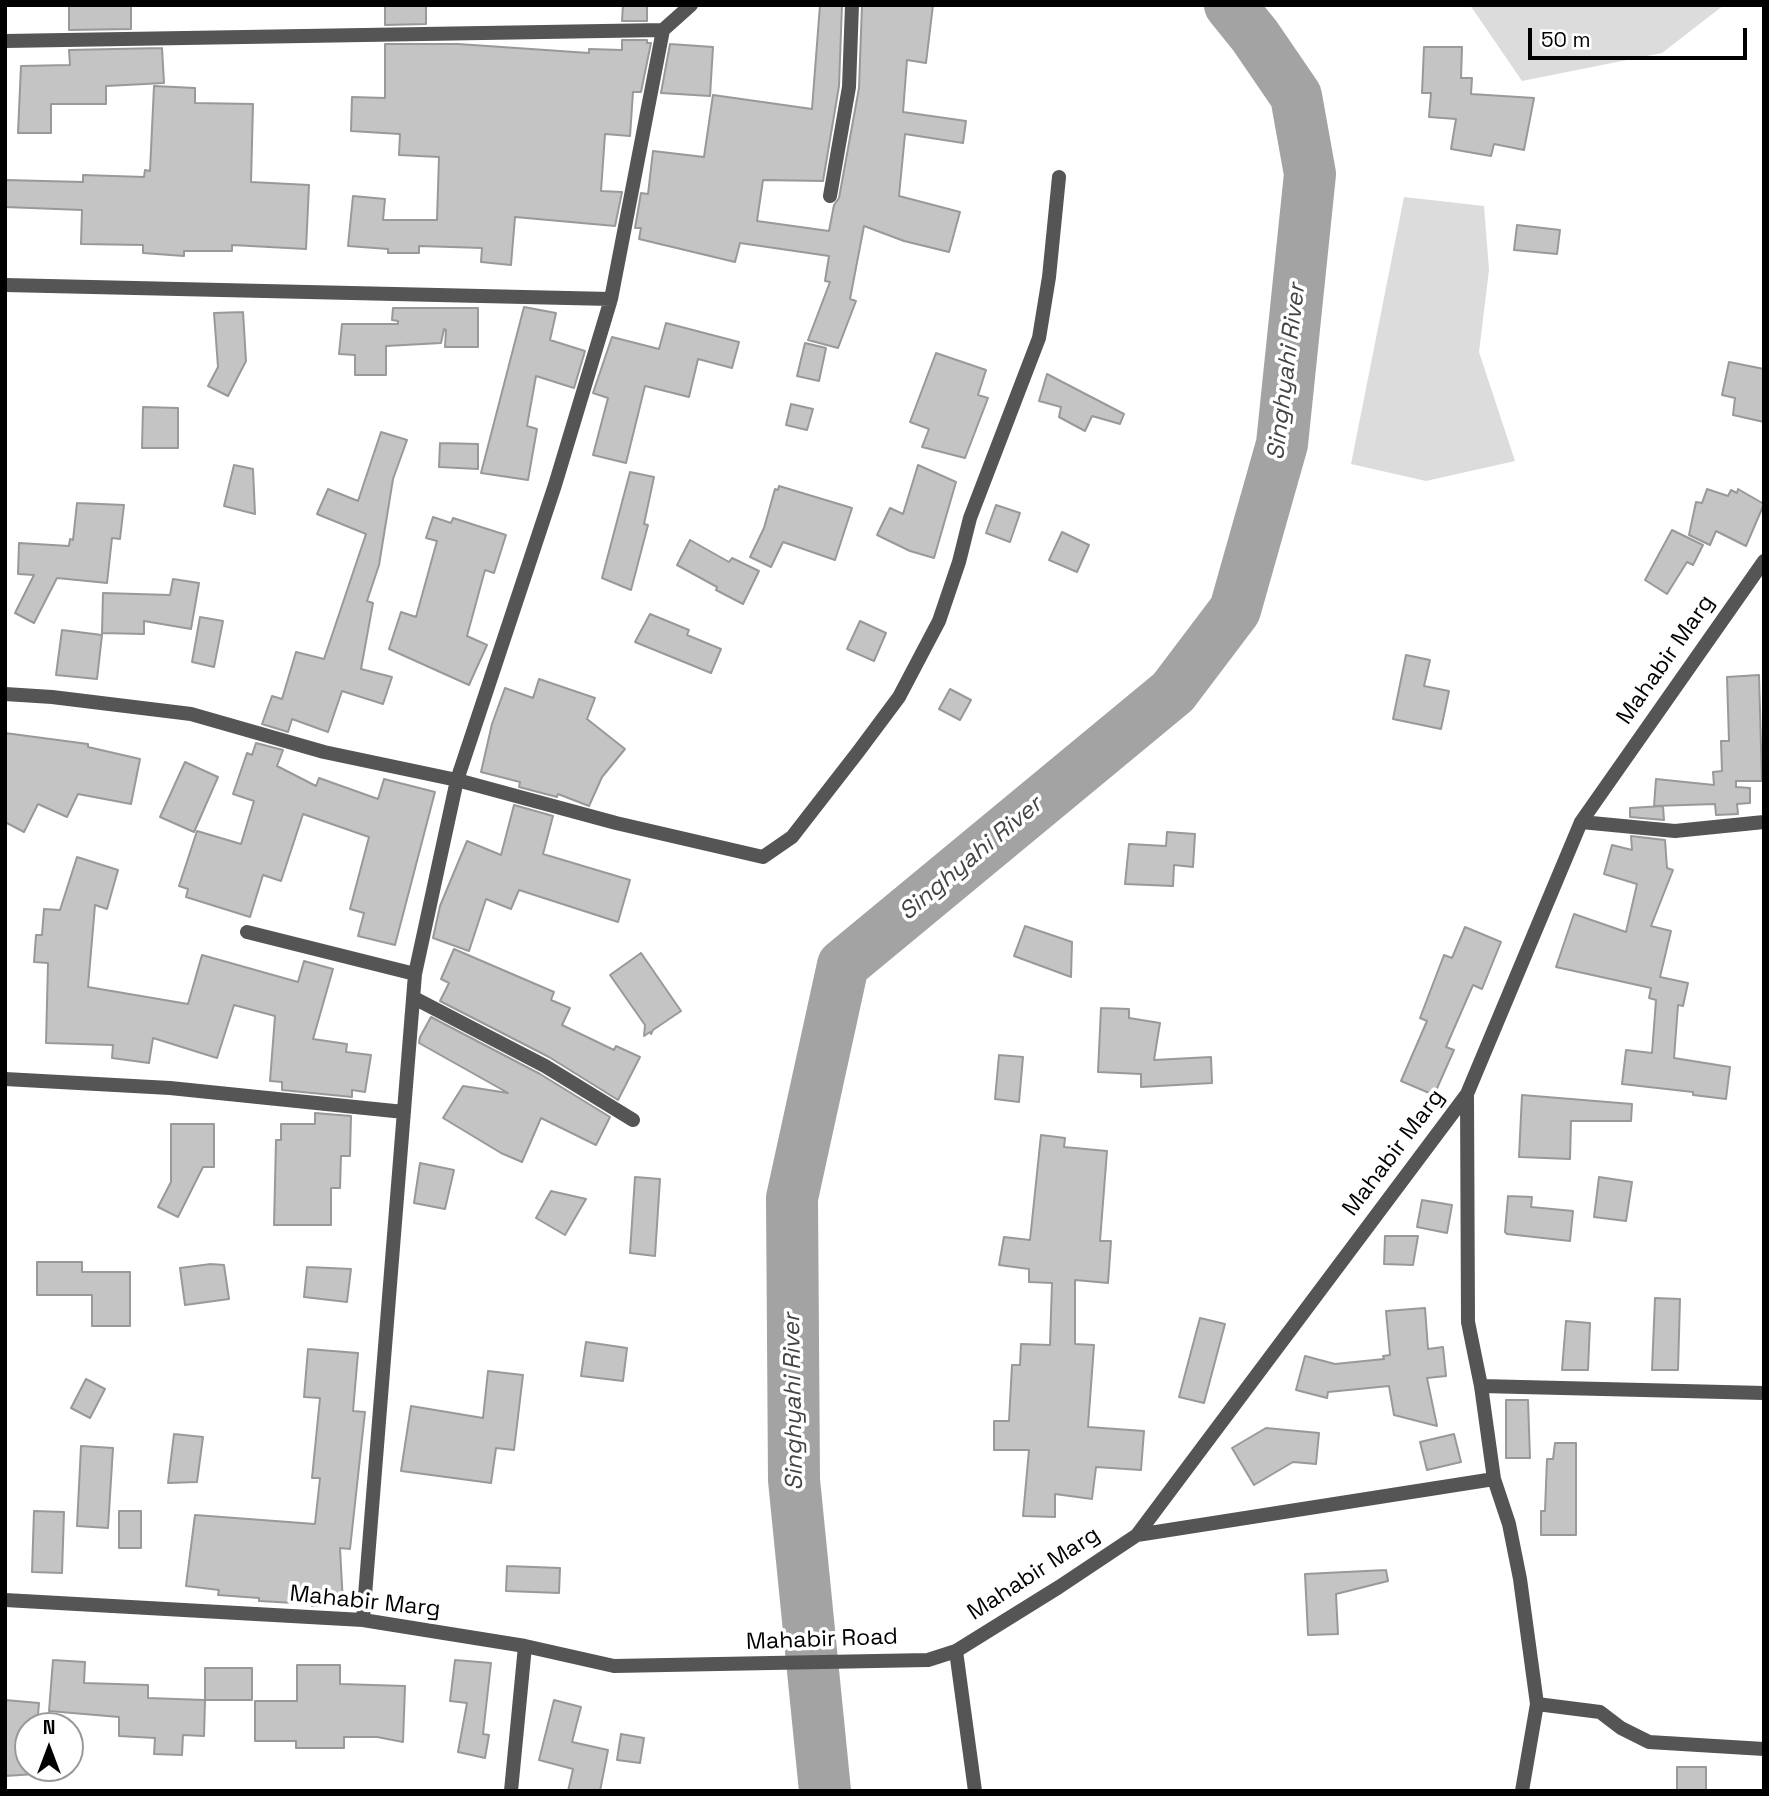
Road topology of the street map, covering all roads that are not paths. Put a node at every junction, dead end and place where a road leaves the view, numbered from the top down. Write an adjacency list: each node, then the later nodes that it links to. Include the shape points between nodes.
1 (691, 5): 3 (street)
2 (852, 5): 6 (street, via 849,87)
3 (663, 30): 4 (street); 8 (street)
4 (5, 41)
5 (1059, 177): 11 (street, via 1039,338 970,518 939,621 899,697 792,837 763,857)
6 (830, 196)
7 (5, 285): 8 (street)
8 (611, 299): 11 (street)
9 (1764, 561): 12 (street, Mahabir Marg)
10 (5, 694): 11 (street, via 191,714 324,752)
11 (457, 780): 15 (street)
12 (1580, 822): 13 (street, via 1675,831); 18 (street, Mahabir Marg)
13 (1764, 822)
14 (247, 932): 15 (street)
15 (415, 974): 16 (street)
16 (414, 998): 19 (street); 20 (street, via 545,1066)
17 (5, 1079): 19 (street, via 170,1088)
18 (1467, 1094): 21 (street, via 1468,1322); 24 (street, Mahabir Marg)
19 (404, 1112): 26 (street)
20 (633, 1120)
21 (1481, 1386): 22 (street); 23 (street)
22 (1764, 1393)
23 (1494, 1479): 24 (street); 31 (street, via 1509,1524)
24 (1137, 1535): 28 (street, Mahabir Marg)
25 (5, 1600): 26 (street, Mahabir Marg)
26 (363, 1620): 27 (street, Mahabir Marg)
27 (525, 1646): 30 (street, Mahabir Marg, via 614,1666); 33 (street)
28 (956, 1651): 29 (street, Mahabir Marg); 34 (street)
29 (928, 1660): 30 (street, Mahabir Road)
30 (716, 1665)
31 (1538, 1703): 32 (street, via 1600,1712 1649,1742); 35 (street)
32 (1764, 1749)
33 (511, 1791)
34 (975, 1791)
35 (1522, 1791)

